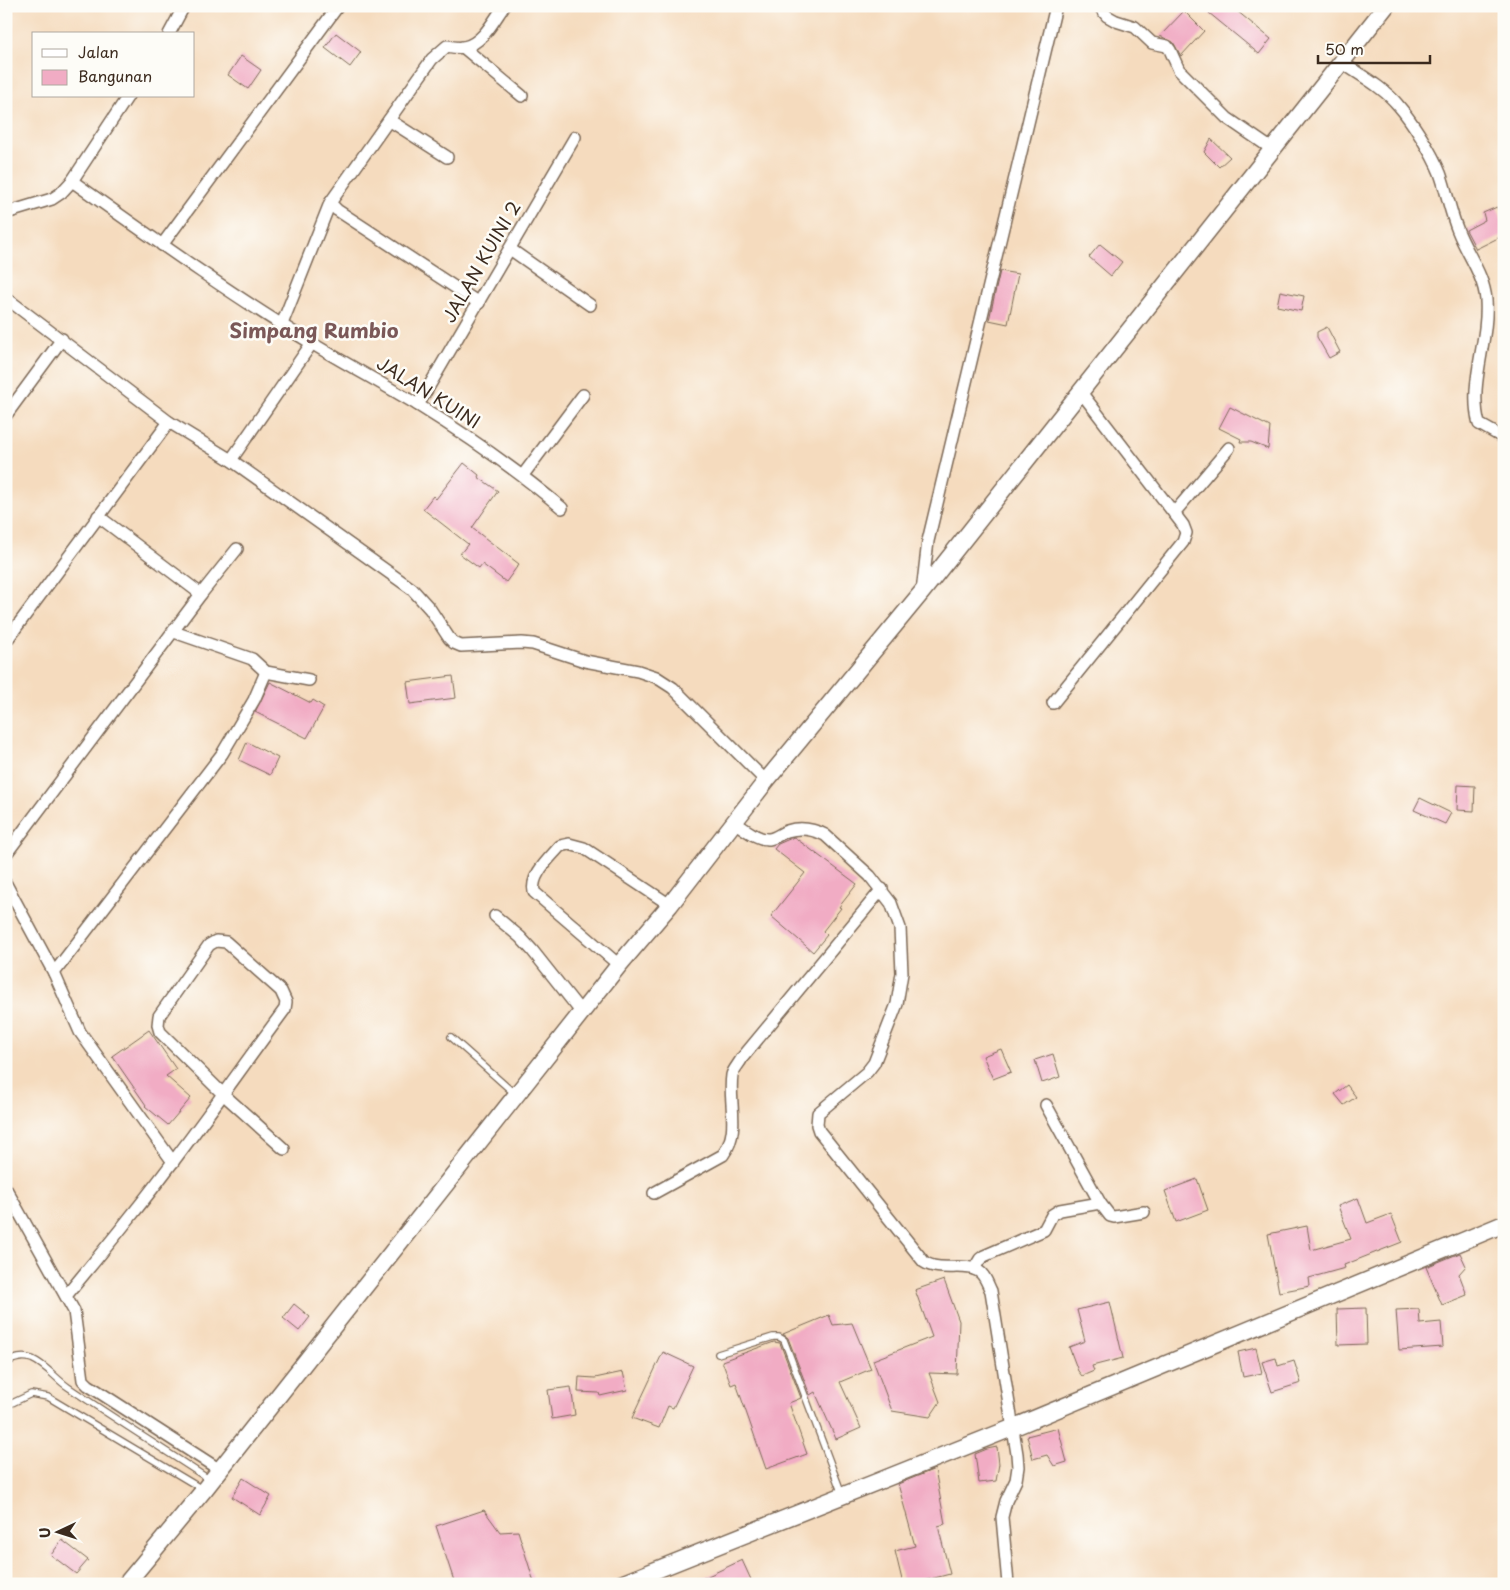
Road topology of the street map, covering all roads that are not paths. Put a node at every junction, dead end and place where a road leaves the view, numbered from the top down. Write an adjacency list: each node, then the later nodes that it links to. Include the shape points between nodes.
1 (184, 6): 7 (street)
2 (338, 6): 19 (street)
3 (504, 6): 8 (street, via 484,34)
4 (1056, 6): 40 (street, via 928,541)
5 (1099, 6): 14 (street, via 1116,21 1135,26 1152,44 1166,46 1179,70 1226,118)
6 (1386, 6): 9 (street)
7 (170, 32)
8 (464, 47): 10 (street); 12 (street, via 447,46 432,58)
9 (1341, 62): 14 (street); 32 (street, via 1398,104 1439,171 1457,230 1478,272 1486,300 1477,371 1476,415 1479,424)
10 (522, 96)
11 (127, 98): 16 (street)
12 (389, 120): 15 (street); 17 (street)
13 (575, 137): 20 (street, JALAN KUINI 2)
14 (1272, 149): 27 (street)
15 (447, 157)
16 (72, 181): 18 (street, via 52,199); 19 (street, JALAN KUINI)
17 (330, 203): 22 (street); 24 (street)
18 (6, 213)
19 (162, 245): 24 (street, JALAN KUINI)
20 (510, 248): 22 (street, JALAN KUINI 2); 23 (street)
21 (6, 298): 25 (street)
22 (479, 303): 29 (street, JALAN KUINI 2)
23 (590, 305)
24 (282, 324): 26 (street, JALAN KUINI)
25 (62, 339): 30 (street); 31 (street)
26 (312, 344): 29 (street, JALAN KUINI); 34 (street)
27 (1080, 391): 37 (street); 40 (street)
28 (583, 395): 35 (street)
29 (418, 405): 35 (street, JALAN KUINI)
30 (6, 415)
31 (169, 422): 34 (street); 38 (street)
32 (1504, 438)
33 (1229, 448): 37 (street)
34 (231, 460): 47 (street, via 412,589 454,643 461,646 533,644 585,661 656,677 673,688)
35 (524, 475): 36 (street, JALAN KUINI)
36 (562, 508)
37 (1174, 513): 46 (street, via 1186,533 1183,542)
38 (98, 516): 41 (street); 43 (street)
39 (237, 549): 41 (street)
40 (922, 592): 47 (street)
41 (201, 594): 42 (street)
42 (174, 632): 44 (street, via 252,659); 49 (street)
43 (6, 641)
44 (266, 672): 45 (street); 55 (street, via 254,700 222,754)
45 (309, 680)
46 (1053, 704)
47 (766, 781): 48 (street)
48 (734, 822): 51 (street, via 760,838 768,839 788,831 817,831); 52 (street)
49 (6, 854)
50 (6, 884): 55 (street)
51 (882, 889): 64 (street, via 732,1074 733,1135 723,1155); 68 (street, via 900,928 902,973 897,1004 874,1063 818,1113 817,1125 924,1262 937,1267)
52 (670, 905): 54 (street); 54 (street, via 584,848 570,844 560,846 534,879 534,892)
53 (495, 916): 56 (street, via 532,950)
54 (620, 965): 56 (street)
55 (54, 972): 62 (street, via 80,1032)
56 (582, 1013): 59 (street)
57 (451, 1037): 59 (lane)
58 (223, 1094): 58 (street, via 160,1032 158,1025 159,1016 209,945 216,941 226,942 281,991 286,1002 285,1009); 61 (street); 62 (street)
59 (517, 1095): 74 (street)
60 (1046, 1105): 65 (street)
61 (284, 1149)
62 (173, 1162): 69 (street)
63 (6, 1189): 69 (street)
64 (654, 1192)
65 (1100, 1203): 66 (street, via 1114,1217); 68 (street, via 1056,1212 1044,1230 984,1256)
66 (1144, 1212)
67 (1504, 1224): 73 (street)
68 (974, 1269): 73 (street, via 981,1273 991,1291)
69 (66, 1296): 74 (street, via 76,1320 83,1380)
70 (718, 1354): 75 (lane, via 773,1337 784,1340)
71 (6, 1363): 74 (lane, via 25,1357 34,1360 66,1386)
72 (6, 1406): 74 (lane, via 31,1394 48,1397)
73 (1012, 1428): 75 (street); 78 (street, via 1018,1467 1002,1517)
74 (212, 1480): 76 (street)
75 (843, 1496): 77 (street)
76 (126, 1584)
77 (621, 1584)
78 (1008, 1584)

